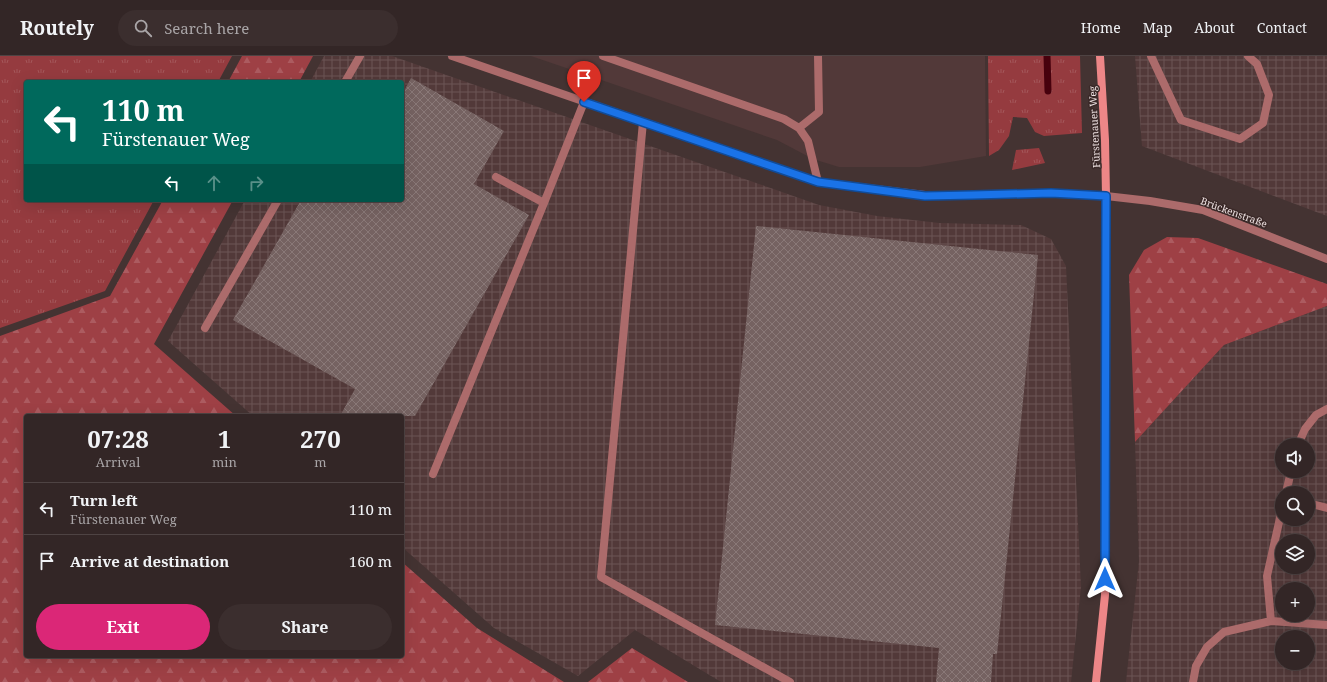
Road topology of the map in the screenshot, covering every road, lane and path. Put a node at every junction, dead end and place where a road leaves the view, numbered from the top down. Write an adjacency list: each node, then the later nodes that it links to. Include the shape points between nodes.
1 (360, 56): 8 (street)
2 (452, 56): 9 (street)
3 (603, 56): 11 (street, via 784,119)
4 (818, 56): 11 (street, via 819,112)
5 (1100, 56): 14 (street, Fürstenauer Weg)
6 (1151, 56): 7 (street, via 1181,120 1240,139 1263,124 1269,94 1257,64)
7 (1248, 56)
8 (346, 80)
9 (584, 102): 10 (street); 16 (street)
10 (643, 122): 13 (street); 27 (street, via 600,576)
11 (799, 128): 13 (street, via 808,141)
12 (496, 177): 16 (street)
13 (818, 182): 14 (street, via 925,196 1051,193)
14 (1106, 196): 17 (street, Brückenstraße, via 1203,210); 28 (street, Fürstenauer Weg, via 1105,595)
15 (277, 202): 18 (street)
16 (544, 203): 21 (street)
17 (1327, 259)
18 (205, 328)
19 (1327, 410): 20 (street, via 1316,415)
20 (1302, 438)
21 (432, 474)
22 (1315, 505): 23 (street)
23 (1327, 508)
24 (1278, 526): 25 (street, via 1267,576)
25 (1271, 621): 26 (street); 29 (street, via 1224,632 1207,647 1196,666)
26 (1327, 625)
27 (790, 682)
28 (1096, 682)
29 (1193, 682)

